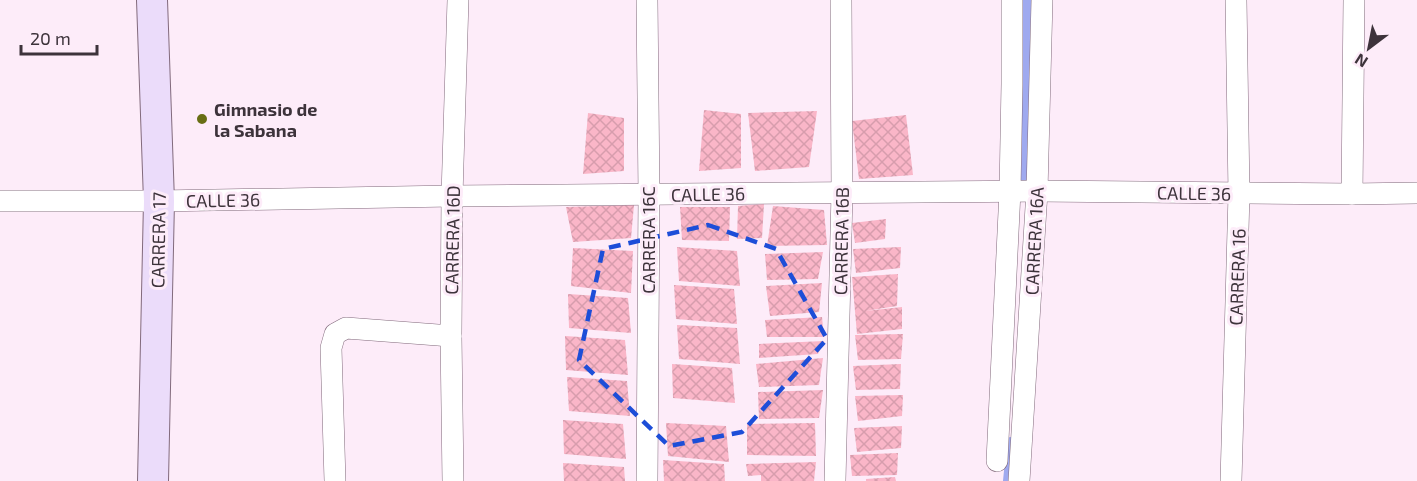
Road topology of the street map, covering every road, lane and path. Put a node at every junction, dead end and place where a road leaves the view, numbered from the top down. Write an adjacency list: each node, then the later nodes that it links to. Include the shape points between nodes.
1 (152, 0): 18 (street, CARRERA 17)
2 (458, 0): 16 (street, CARRERA 16D)
3 (647, 0): 15 (street, CARRERA 16C)
4 (841, 0): 11 (street, CARRERA 16B)
5 (1012, 0): 9 (street)
6 (1042, 0): 10 (street, CARRERA 16A)
7 (1236, 0): 13 (street, CARRERA 16)
8 (1354, 0): 14 (street)
9 (1010, 191): 10 (street, CALLE 36); 11 (street, CALLE 36); 20 (street)
10 (1037, 191): 13 (street, CALLE 36); 26 (street, CARRERA 16A)
11 (842, 193): 15 (street, CALLE 36); 25 (street, CARRERA 16B)
12 (1417, 193): 14 (street, CALLE 36)
13 (1239, 194): 14 (street, CALLE 36); 27 (street, CARRERA 16)
14 (1352, 194)
15 (649, 195): 16 (street, CALLE 36); 24 (street, CARRERA 16C)
16 (452, 196): 18 (street, CALLE 36); 19 (street, CARRERA 16D)
17 (0, 201): 18 (street, CALLE 36)
18 (159, 201): 21 (street, CARRERA 17)
19 (451, 336): 22 (street, via 346,328 335,334 331,348); 23 (street, CARRERA 16D)
20 (998, 461)
21 (153, 481)
22 (335, 481)
23 (453, 481)
24 (647, 481)
25 (835, 481)
26 (1019, 481)
27 (1231, 481)

